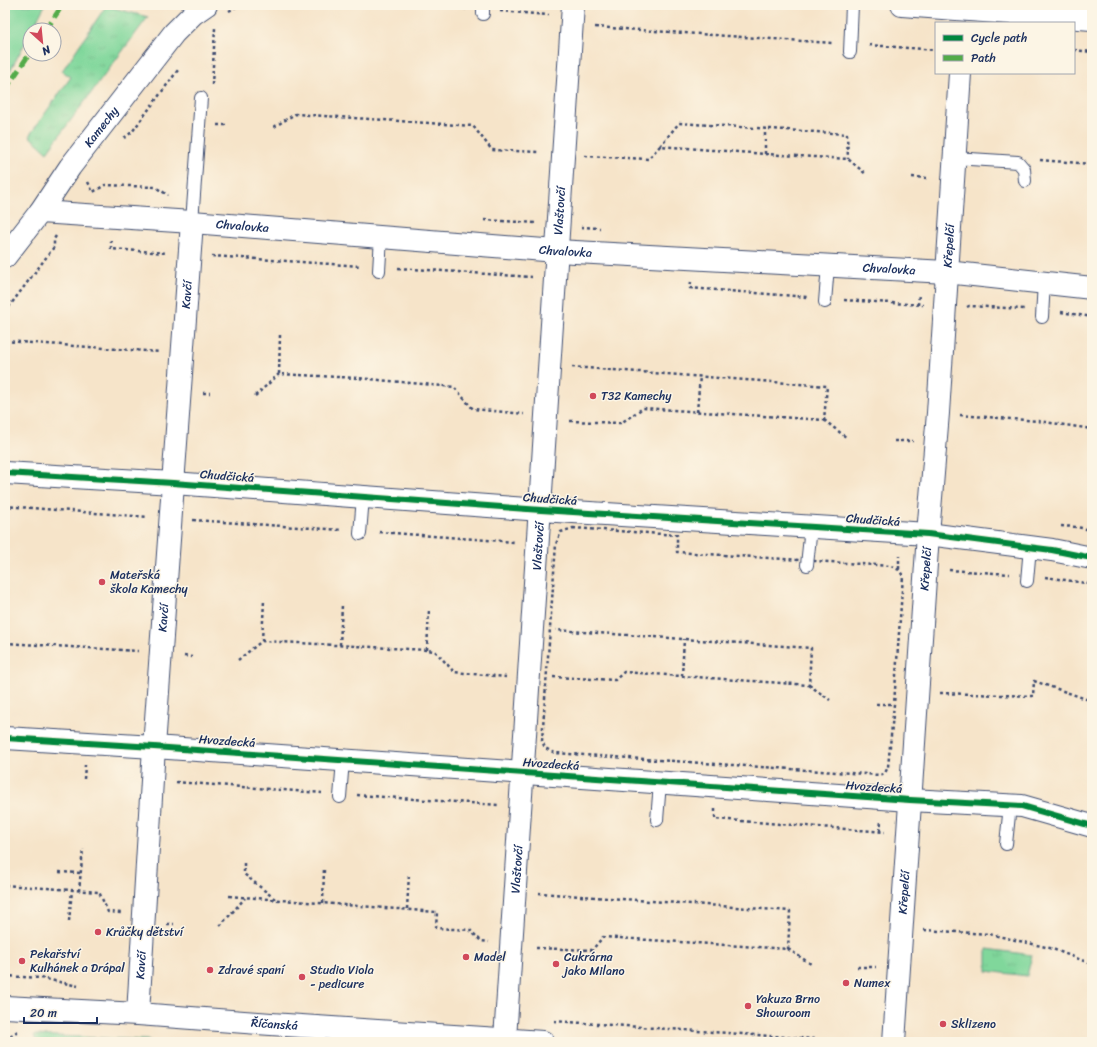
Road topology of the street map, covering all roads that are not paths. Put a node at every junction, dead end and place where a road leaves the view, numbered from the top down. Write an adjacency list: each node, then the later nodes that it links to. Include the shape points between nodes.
1 (206, 5): 12 (street, Kamechy, via 174,33 70,167)
2 (852, 5): 7 (lane)
3 (902, 5): 5 (street)
4 (573, 16): 15 (street, Vlaštovčí)
5 (964, 16): 6 (street)
6 (1075, 16)
7 (850, 48)
8 (960, 74): 10 (street, Křepelčí)
9 (201, 98): 13 (lane)
10 (954, 158): 11 (lane, via 1018,162 1024,168); 19 (street, Křepelčí)
11 (1025, 181)
12 (40, 212): 13 (street, Chvalovka); 16 (street, Kamechy)
13 (192, 222): 14 (street, Chvalovka); 25 (street, Kavčí)
14 (381, 237): 15 (street, Chvalovka); 18 (lane)
15 (557, 250): 17 (street, Chvalovka); 27 (street, Vlaštovčí)
16 (5, 257)
17 (828, 266): 19 (street, Chvalovka); 22 (lane)
18 (379, 271)
19 (946, 272): 20 (street, Chvalovka); 30 (street, Křepelčí)
20 (1044, 282): 21 (street, Chvalovka); 23 (lane)
21 (1092, 288)
22 (825, 302)
23 (1042, 314)
24 (5, 473): 25 (street, Chudčická)
25 (173, 483): 26 (street, Chudčická); 36 (street, Kavčí)
26 (363, 497): 27 (street, Chudčická); 29 (lane)
27 (541, 510): 28 (street, Chudčická); 38 (street, Vlaštovčí, via 542,629)
28 (811, 527): 30 (street, Chudčická); 33 (lane)
29 (360, 534)
30 (928, 534): 31 (street, Chudčická); 41 (street, Křepelčí)
31 (1030, 547): 32 (street, Chudčická); 34 (lane)
32 (1092, 558)
33 (807, 563)
34 (1027, 578)
35 (5, 738): 36 (street, Hvozdecká)
36 (154, 747): 37 (street, Hvozdecká); 47 (street, Kavčí)
37 (343, 760): 38 (street, Hvozdecká); 40 (lane)
38 (524, 773): 39 (street, Hvozdecká); 48 (street, Vlaštovčí)
39 (660, 783): 41 (street, Hvozdecká); 43 (lane)
40 (340, 796)
41 (910, 800): 42 (street, Hvozdecká); 50 (street, Křepelčí)
42 (1010, 805): 44 (street, Hvozdecká, via 1022,806); 45 (lane)
43 (657, 820)
44 (1092, 826)
45 (1006, 844)
46 (5, 1007): 47 (street, Říčanská)
47 (138, 1014): 48 (street, Říčanská)
48 (505, 1039): 49 (street, Říčanská)
49 (543, 1042)
50 (894, 1042)

